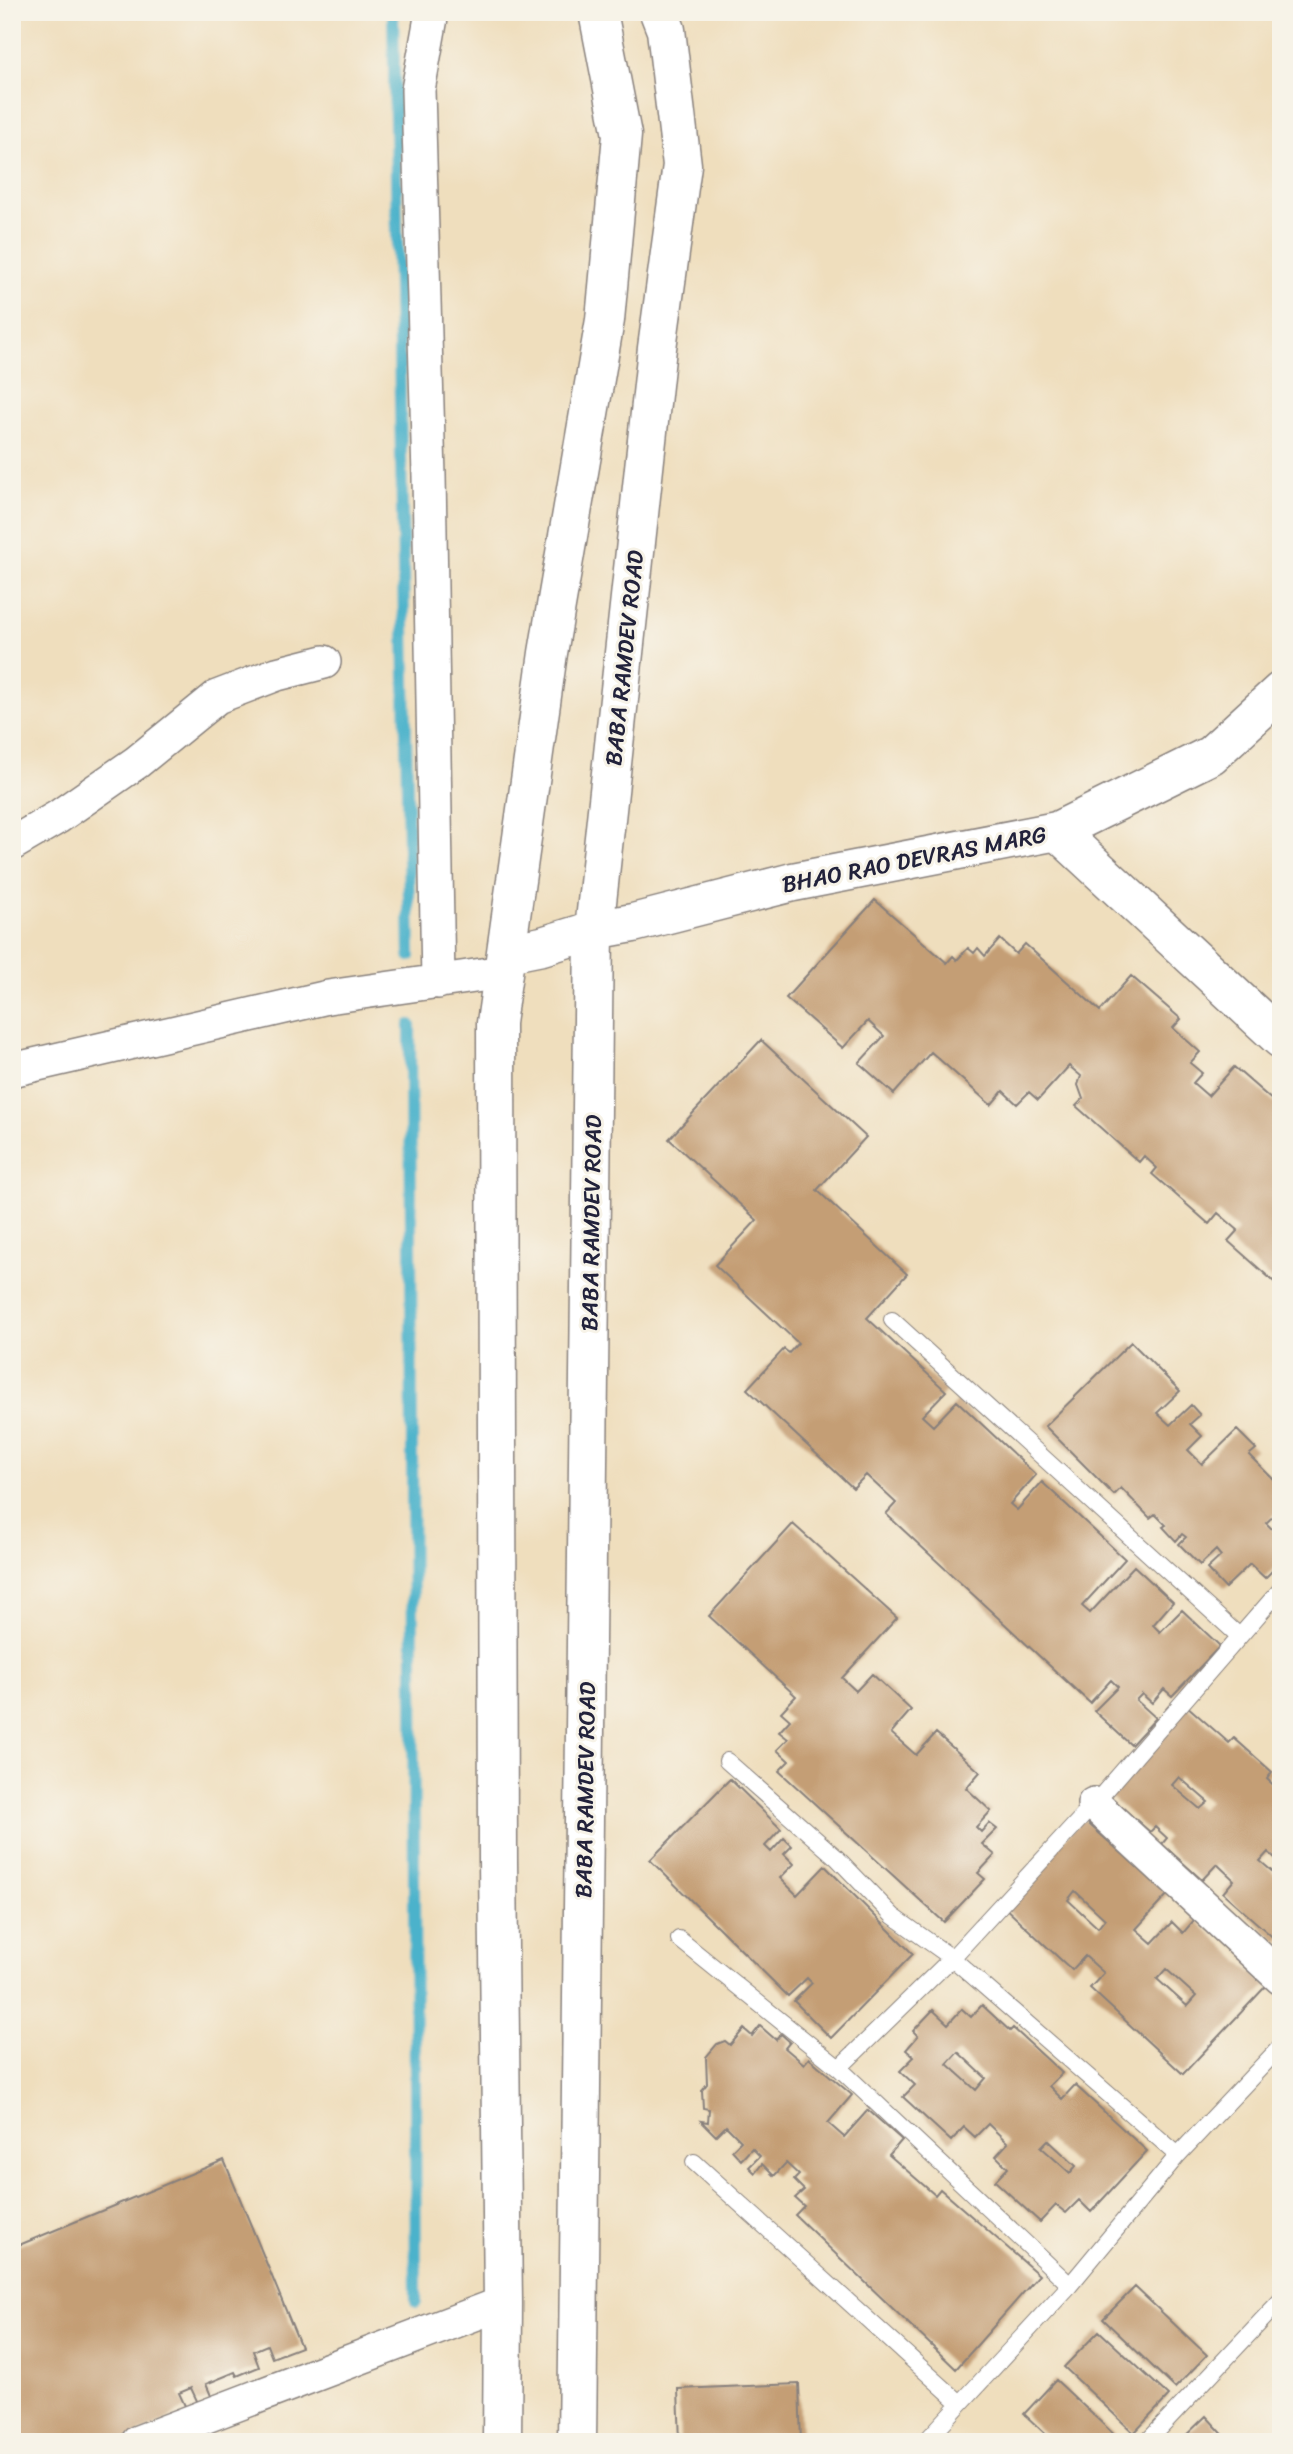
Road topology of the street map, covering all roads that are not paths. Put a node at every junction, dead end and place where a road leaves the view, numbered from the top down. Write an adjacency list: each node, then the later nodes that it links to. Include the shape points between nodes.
1 (432, 12): 10 (street, via 418,90)
2 (598, 12): 9 (street, via 622,135 605,320 548,653)
3 (659, 12): 8 (street, BABA RAMDEV ROAD, via 666,30 682,165 657,348)
4 (324, 662): 7 (street, via 217,696 137,762)
5 (1281, 691): 6 (street, BHAO RAO DEVRAS MARG, via 1211,755)
6 (1057, 831): 8 (street, BHAO RAO DEVRAS MARG, via 793,882); 11 (street)
7 (12, 844)
8 (594, 930): 9 (street, BHAO RAO DEVRAS MARG); 31 (street, BABA RAMDEV ROAD)
9 (505, 963): 10 (street); 27 (street, via 496,1023)
10 (438, 982): 12 (street, via 328,997)
11 (1281, 1039)
12 (13, 1070)
13 (892, 1320): 15 (lane)
14 (1281, 1589): 15 (lane)
15 (1239, 1636): 17 (lane)
16 (727, 1761): 19 (lane, via 837,1858 893,1916)
17 (1094, 1804): 19 (lane); 20 (street)
18 (679, 1939): 22 (lane)
19 (952, 1958): 22 (lane); 23 (lane)
20 (1281, 1978)
21 (1281, 2046): 23 (lane)
22 (839, 2068): 25 (lane)
23 (1178, 2155): 25 (lane)
24 (694, 2162): 28 (lane)
25 (1070, 2285): 28 (lane)
26 (1281, 2300): 33 (lane)
27 (503, 2303): 29 (street); 30 (street)
28 (960, 2403): 32 (lane)
29 (138, 2442)
30 (502, 2442)
31 (577, 2442)
32 (925, 2442)
33 (1147, 2442)

